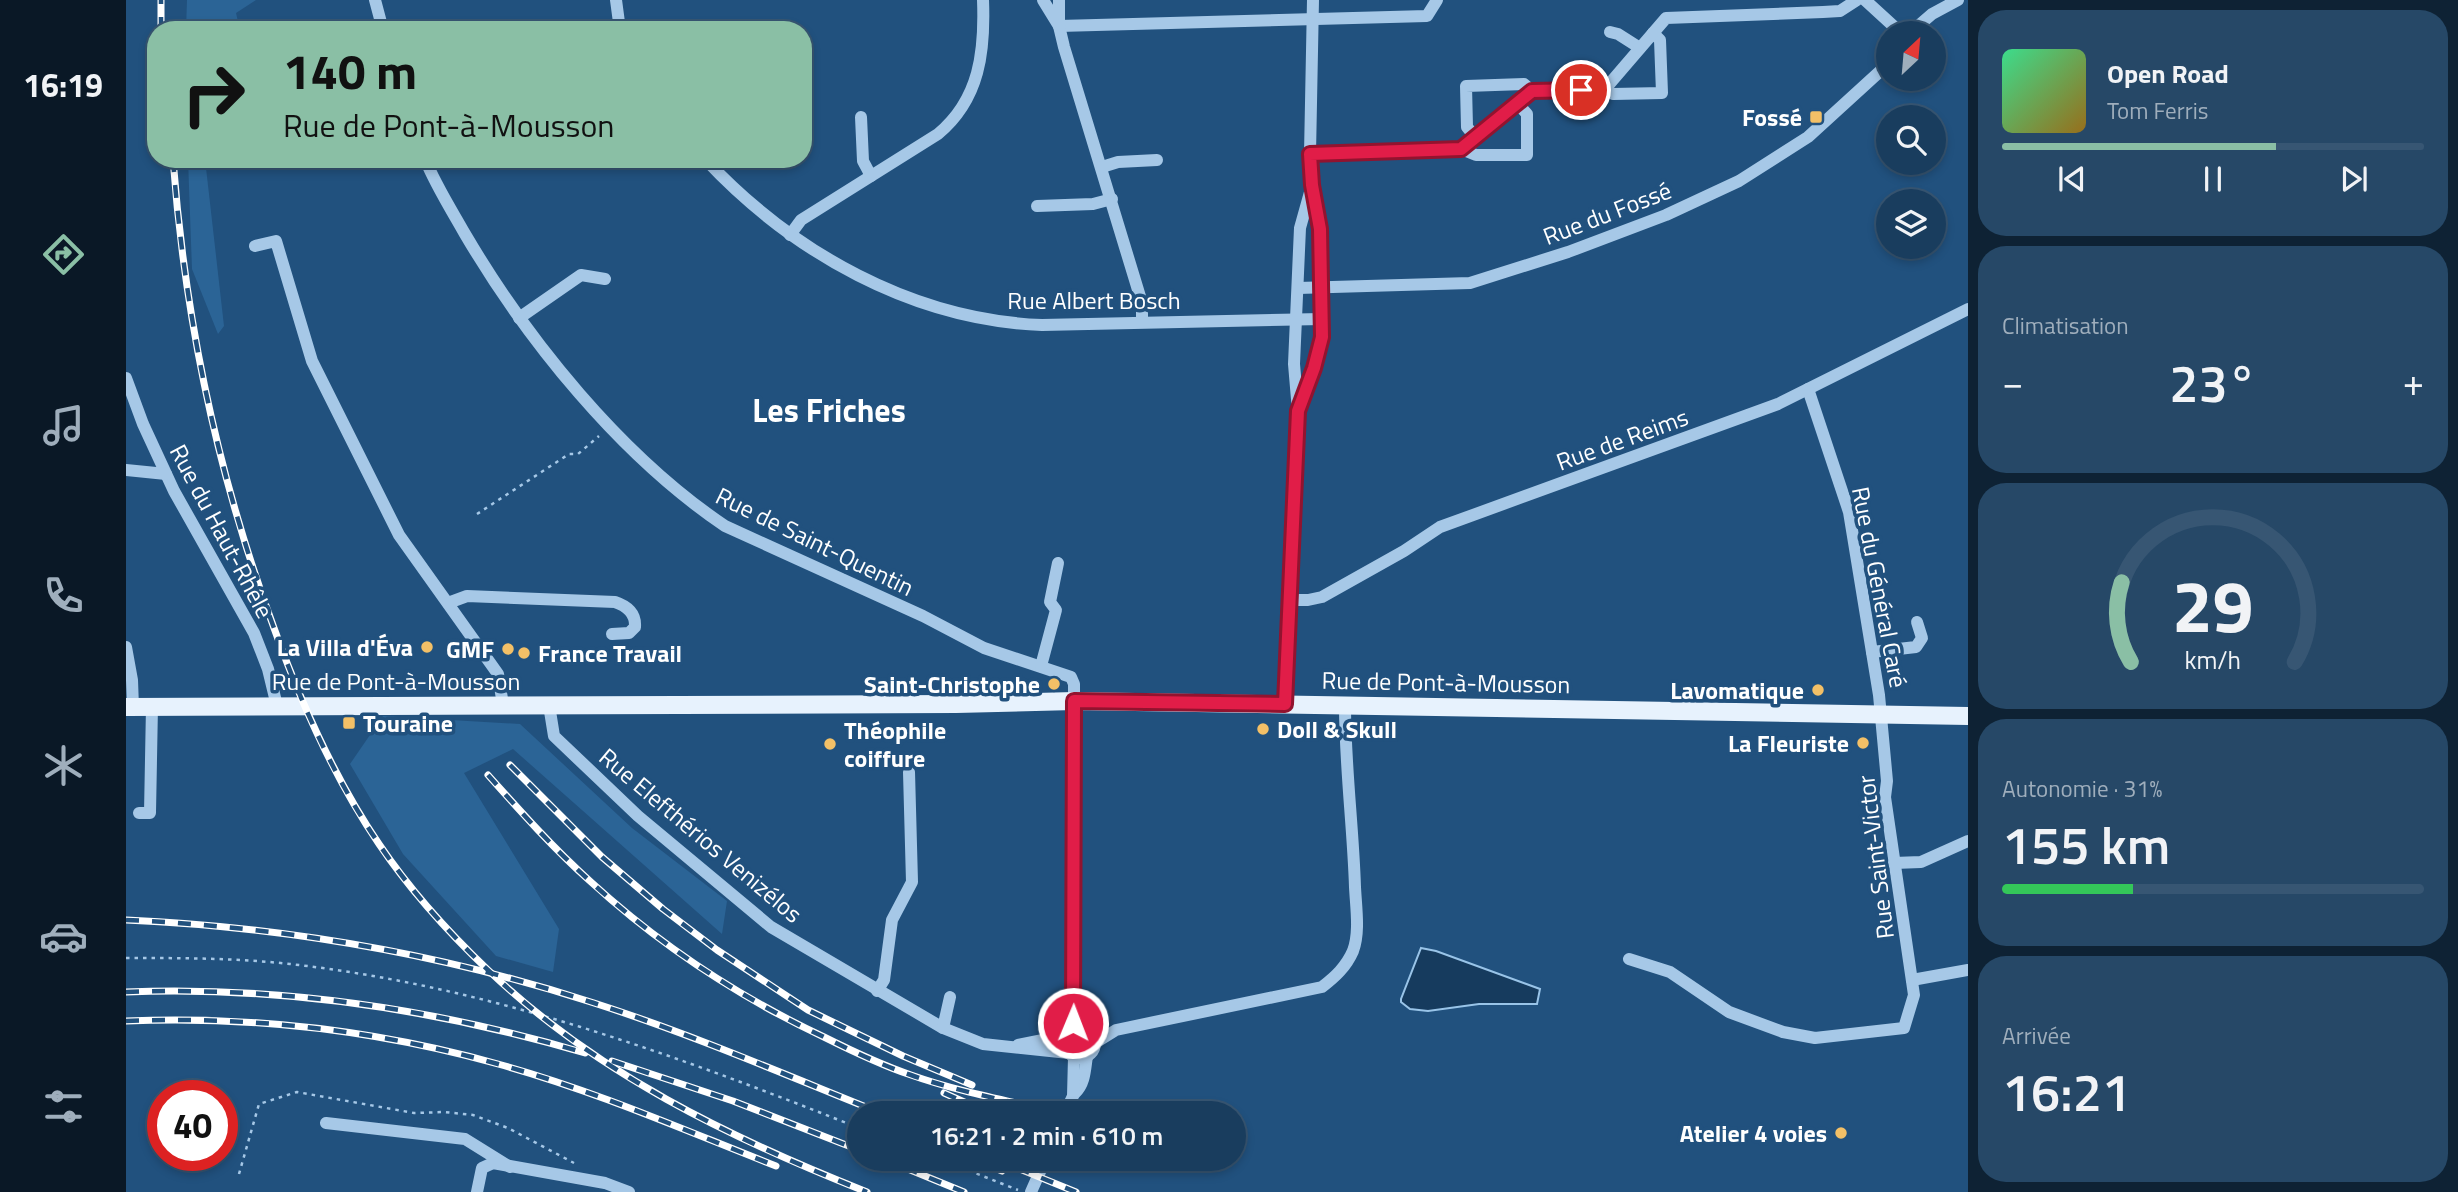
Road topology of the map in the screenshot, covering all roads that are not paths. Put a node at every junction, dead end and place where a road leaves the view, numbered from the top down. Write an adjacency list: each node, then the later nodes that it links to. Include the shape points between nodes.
1 (375, 0): 12 (street)
2 (616, 0): 13 (street)
3 (983, 0): 32 (street, via 982,56 966,102 938,134)
4 (1043, 0): 16 (street)
5 (1059, 0): 16 (street)
6 (1313, 0): 11 (street)
7 (1437, 0): 11 (street, via 1427,16)
8 (1857, 0): 18 (street, via 1840,11 1665,18)
9 (1865, 0): 14 (street)
10 (1958, 0): 15 (street)
11 (1312, 19): 16 (street); 27 (street)
12 (381, 21)
13 (618, 21)
14 (1888, 21)
15 (1924, 21)
16 (1059, 26): 29 (street)
17 (1610, 32): 19 (street)
18 (1653, 33): 19 (street); 21 (street, via 1660,40 1662,93)
19 (1640, 48): 21 (street)
20 (1876, 75): 40 (street, Rue du Fossé, via 1808,137 1739,181 1666,215 1470,283)
21 (1605, 89): 22 (street)
22 (1532, 91): 23 (street); 25 (street, via 1524,84 1466,86 1467,127)
23 (1517, 103): 25 (street); 26 (street, via 1527,114 1527,155 1476,155)
24 (861, 117): 32 (street, via 863,161)
25 (1475, 137): 26 (street)
26 (1461, 149): 27 (street)
27 (1310, 154): 33 (street)
28 (1157, 160): 29 (street)
29 (1102, 167): 34 (street)
30 (428, 168): 42 (street, Rue de Saint-Quentin, via 487,272)
31 (714, 168): 36 (street, Rue Albert Bosch)
32 (871, 176): 36 (street, via 802,220)
33 (1312, 185): 39 (street, via 1300,228); 40 (street, via 1320,229)
34 (1112, 199): 35 (street); 45 (street, via 1142,303)
35 (1037, 205)
36 (790, 235): 45 (street, Rue Albert Bosch, via 865,279 919,303 967,316 1042,325)
37 (256, 246): 53 (street, via 276,241 312,361 399,535)
38 (606, 279): 42 (street, via 581,275)
39 (1298, 288): 40 (street, Rue du Fossé); 43 (street)
40 (1322, 288): 44 (street)
41 (1968, 309): 47 (street, Rue de Reims)
42 (519, 318): 58 (street, Rue de Saint-Quentin, via 610,427 671,486 725,526 984,648)
43 (1297, 319): 44 (street, Rue Albert Bosch); 45 (street, Rue Albert Bosch); 48 (street)
44 (1322, 319): 48 (street, via 1314,368)
45 (1142, 322)
46 (126, 378): 50 (street, Rue du Haut-Rhêle)
47 (1808, 389): 52 (street, Rue de Reims, via 1778,404 1440,527 1322,597); 57 (street, Rue du Général Caré, via 1849,512)
48 (1298, 411): 52 (street)
49 (126, 470): 50 (street)
50 (166, 474): 65 (street, Rue du Haut-Rhêle, via 254,632)
51 (1058, 563): 58 (street, via 1050,602 1056,610)
52 (1289, 600): 60 (street)
53 (448, 603): 55 (street, via 467,596 615,602 633,614 635,627 629,633); 61 (street, via 498,674)
54 (1917, 622): 57 (street, via 1922,638 1916,647)
55 (612, 634)
56 (126, 647): 66 (street, via 132,680)
57 (1872, 652): 67 (street, Rue du Général Caré)
58 (1041, 666): 59 (street, Rue de Saint-Quentin, via 1071,677)
59 (1074, 701): 60 (main road, Rue de Pont-à-Mousson); 62 (main road, Rue de Pont-à-Mousson); 79 (street)
60 (1285, 704): 63 (main road, Rue de Pont-à-Mousson)
61 (503, 705): 62 (main road, Rue de Pont-à-Mousson); 65 (main road, Rue de Pont-à-Mousson)
62 (549, 705): 76 (street, Rue Elefthérios Venizélos, via 554,736 638,816 771,927)
63 (1345, 705): 67 (main road, Rue de Pont-à-Mousson); 80 (street, via 1357,929 1353,951 1340,974 1322,988 1116,1030)
64 (152, 706): 65 (main road, Rue de Pont-à-Mousson); 66 (main road, Rue de Pont-à-Mousson); 70 (street, via 150,813)
65 (278, 706)
66 (130, 707)
67 (1881, 714): 68 (main road, Rue de Pont-à-Mousson); 72 (street, Rue Saint-Victor)
68 (1968, 716)
69 (909, 772): 76 (street, via 912,883 892,920 884,980)
70 (139, 813)
71 (1968, 841): 72 (street, via 1921,862)
72 (1894, 863): 75 (street, Rue Saint-Victor)
73 (1629, 959): 75 (street, Rue Saint-Victor, via 1670,972 1728,1012 1815,1038 1904,1028 1914,995)
74 (1968, 970): 75 (street)
75 (1912, 980)
76 (877, 991): 78 (street, Rue Elefthérios Venizélos)
77 (950, 997): 78 (street)
78 (943, 1028): 81 (street, Rue Elefthérios Venizélos)
79 (1072, 1032): 80 (street, via 1088,1031); 81 (street, Rue Elefthérios Venizélos); 82 (street, via 1066,1044)
80 (1095, 1043): 82 (street, via 1093,1051)
81 (1004, 1047): 82 (street, Rue Elefthérios Venizélos)
82 (1077, 1055): 83 (street, via 1080,1088)
83 (1071, 1101)
84 (326, 1123): 85 (street, via 465,1139)
85 (510, 1167): 87 (street, via 493,1163 482,1168); 88 (street, via 605,1183)
86 (1040, 1171): 89 (street)
87 (477, 1192)
88 (629, 1192)
89 (1031, 1192)

